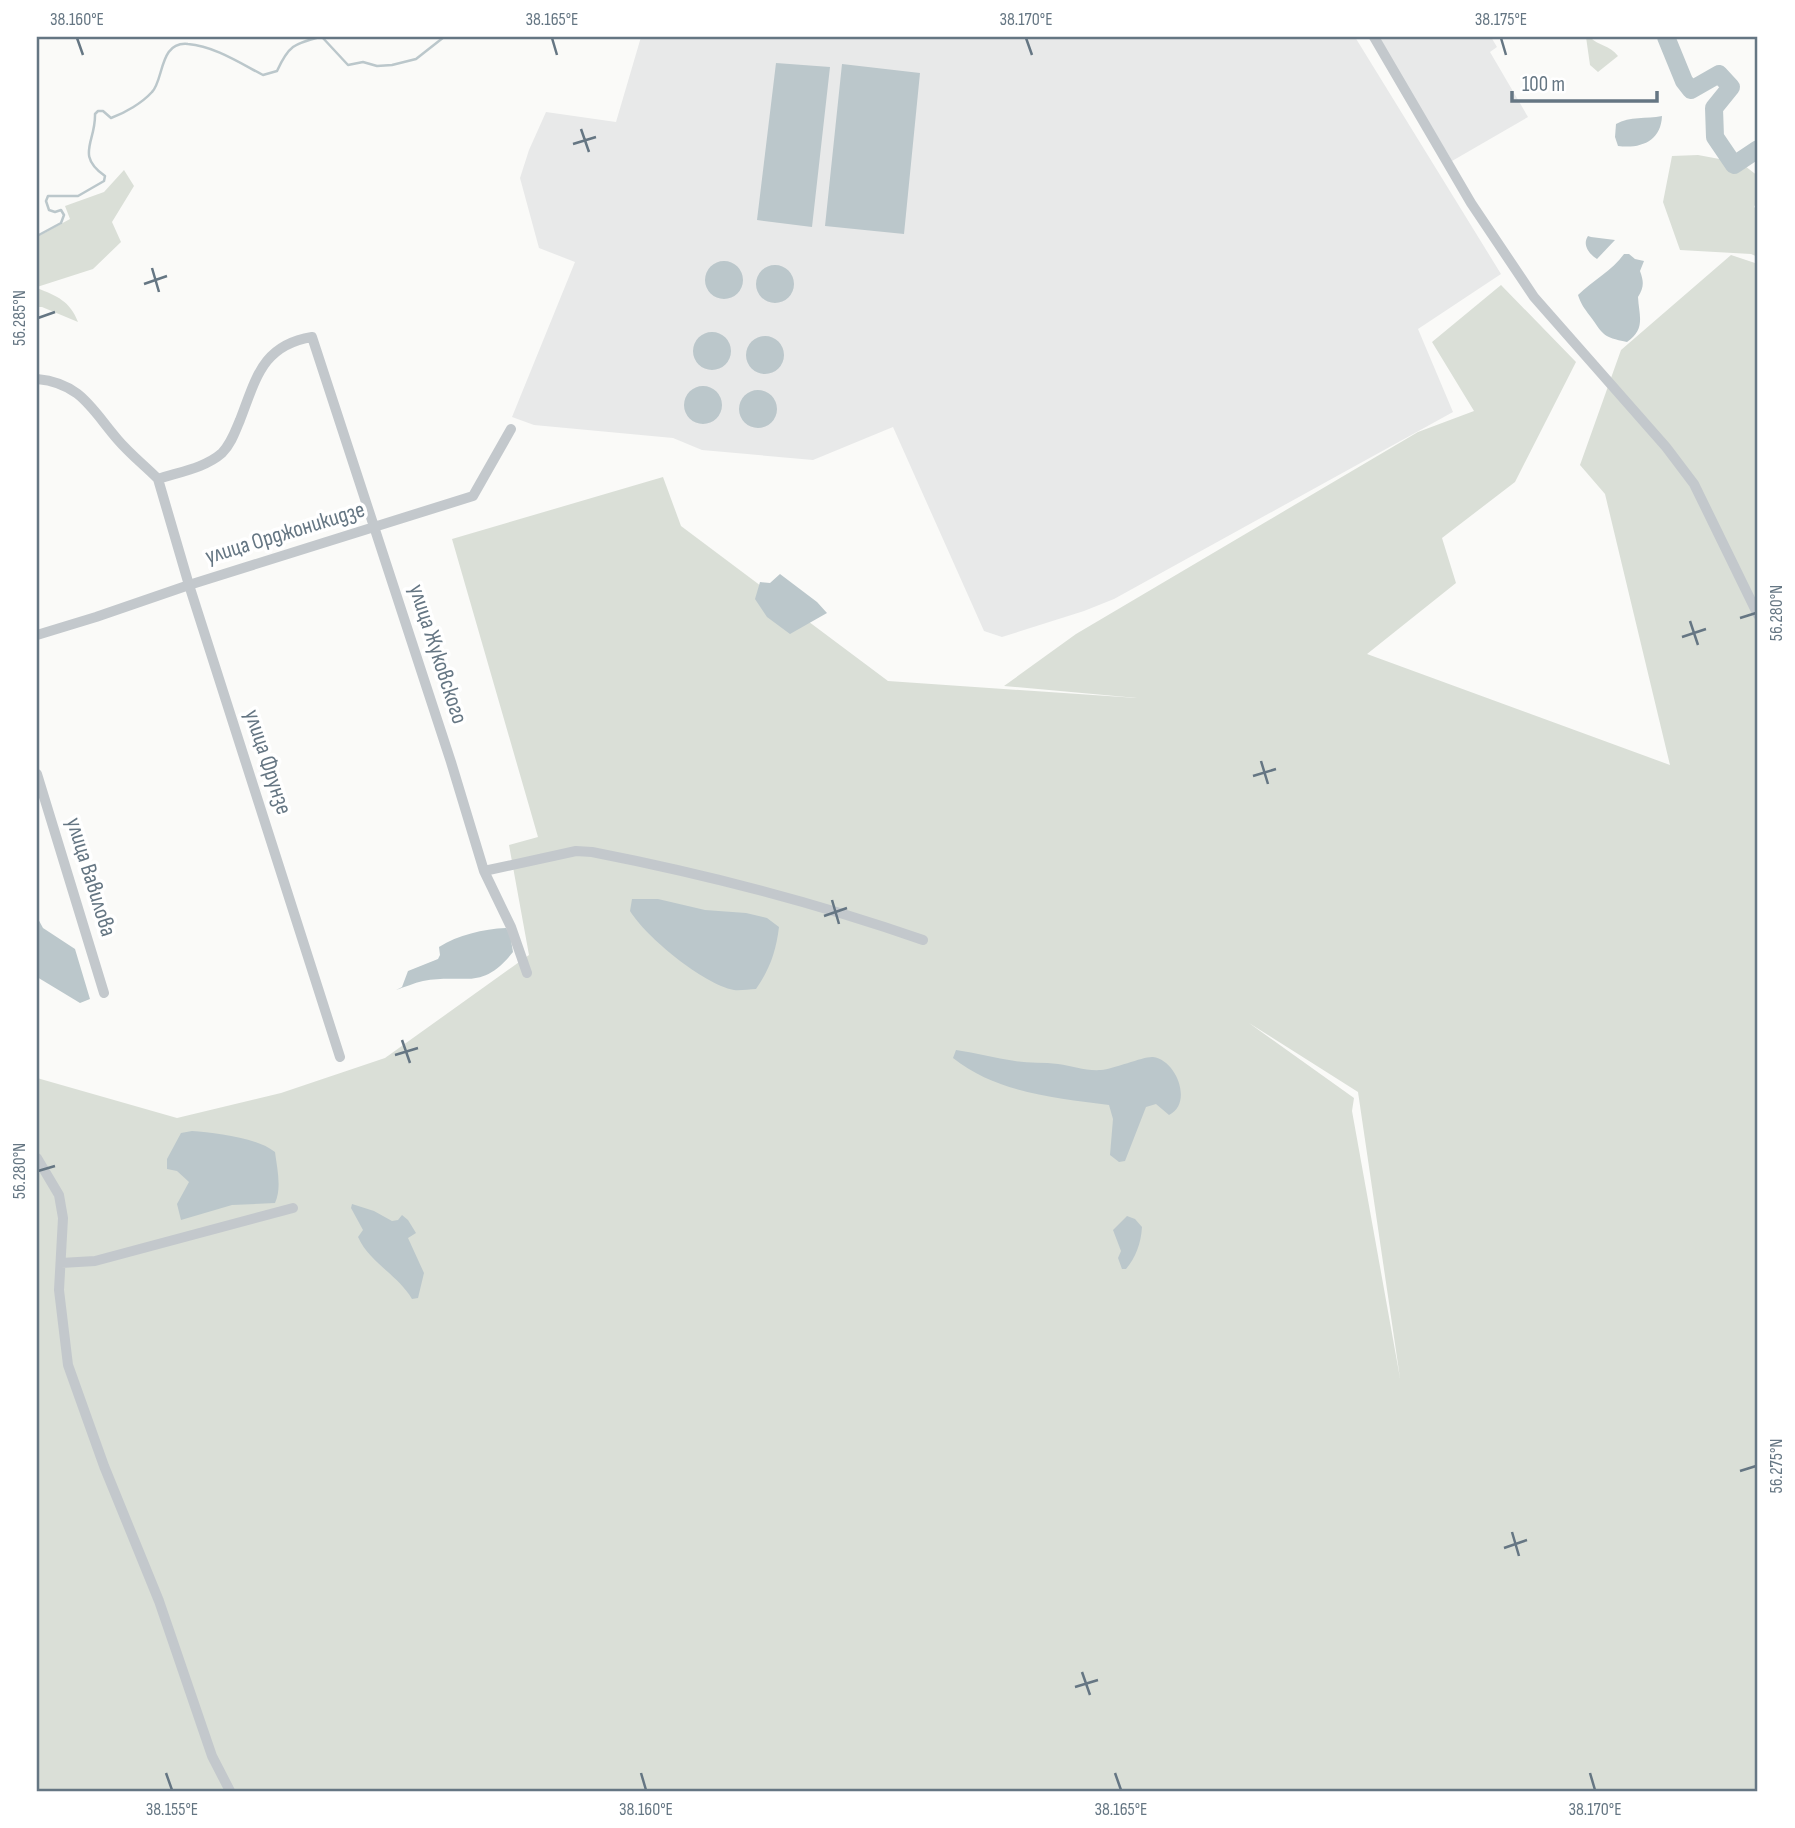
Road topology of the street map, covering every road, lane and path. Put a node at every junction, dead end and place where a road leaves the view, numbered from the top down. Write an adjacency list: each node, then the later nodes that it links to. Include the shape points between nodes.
1 (1374, 37): 7 (street, via 1471,203 1534,298 1694,484)
2 (37, 379): 4 (street, via 73,389)
3 (511, 429): 5 (street, улица Орджоникидзе, via 473,496)
4 (158, 479): 5 (street, улица Жуковского, via 207,464 224,452 263,363 273,352 312,337); 6 (street, улица Фрунзе)
5 (375, 528): 6 (street, улица Орджоникидзе); 10 (street, улица Жуковского)
6 (189, 585): 8 (street, улица Орджоникидзе); 14 (street, улица Фрунзе)
7 (1758, 615)
8 (37, 635)
9 (37, 774): 13 (street, улица Вавилова)
10 (484, 871): 11 (street, via 576,851 592,852 693,872 850,914); 12 (street, улица Жуковского)
11 (923, 940)
12 (527, 973)
13 (104, 993)
14 (340, 1057)
15 (37, 1158): 17 (street, via 59,1195)
16 (293, 1208): 17 (street, via 95,1261)
17 (61, 1263): 18 (street, via 59,1290 68,1365 159,1601 212,1756)
18 (230, 1791)

